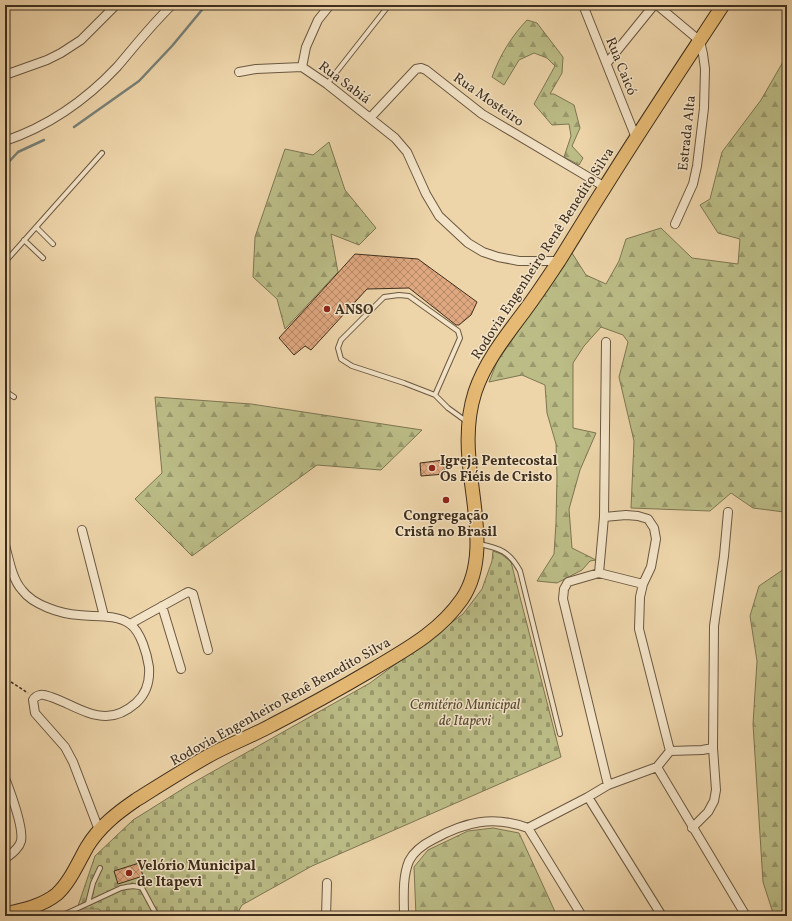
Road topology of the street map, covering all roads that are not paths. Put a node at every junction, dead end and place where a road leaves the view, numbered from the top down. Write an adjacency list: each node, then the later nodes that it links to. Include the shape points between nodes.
1 (116, 5): 12 (street, via 81,40 61,53)
2 (172, 5): 16 (street, via 116,68 80,101 44,124)
3 (330, 5): 10 (street, Rua Sabiá, via 318,20 306,47)
4 (389, 5): 13 (lane)
5 (583, 5): 9 (street, Rua Caicó)
6 (656, 5): 8 (street); 9 (street)
7 (723, 5): 8 (main road, Rodovia Engenheiro Renê Benedito Silva)
8 (700, 40): 15 (main road, Rodovia Engenheiro Renê Benedito Silva); 19 (street, Estrada Alta, via 704,83 697,166 693,184)
9 (607, 63): 15 (street, Rua Caicó)
10 (302, 66): 11 (street); 13 (street, Rua Sabiá)
11 (238, 72)
12 (5, 75)
13 (327, 84): 14 (street, Rua Sabiá)
14 (370, 118): 18 (street, Rua Mosteiro, via 416,69 421,68 482,114); 24 (street, Rua Sabiá, via 395,138 407,152 439,216 468,243 498,257 519,261)
15 (636, 138): 18 (main road, Rodovia Engenheiro Renê Benedito Silva)
16 (5, 141)
17 (102, 153): 20 (lane)
18 (605, 187): 24 (main road, Rodovia Engenheiro Renê Benedito Silva)
19 (675, 224)
20 (36, 227): 21 (lane); 22 (lane)
21 (24, 240): 23 (lane); 25 (lane)
22 (54, 244)
23 (43, 258)
24 (559, 261): 30 (main road, Rodovia Engenheiro Renê Benedito Silva, via 486,367 476,390)
25 (5, 262)
26 (606, 342): 32 (street)
27 (5, 391): 29 (lane)
28 (435, 395): 28 (lane, via 352,366 341,359 338,348 341,340 384,297 400,294 409,296 458,331 460,338); 30 (lane)
29 (14, 397)
30 (469, 423): 34 (main road, Rodovia Engenheiro Renê Benedito Silva, via 469,458)
31 (728, 512): 44 (street, via 714,626)
32 (604, 517): 36 (street); 37 (street, via 638,516 648,519 654,528 656,539 652,567)
33 (82, 530): 39 (street)
34 (477, 543): 43 (lane, via 505,552 512,557 520,571); 52 (main road, Rodovia Engenheiro Renê Benedito Silva, via 472,580 464,596 445,620 429,634 334,692 211,755 136,800)
35 (5, 545): 39 (street, via 14,576 22,590 32,599 59,611)
36 (599, 573): 37 (street); 48 (street, via 568,582 563,599)
37 (643, 584): 45 (street, via 640,597 640,629)
38 (162, 606): 40 (street); 41 (street, via 186,593 192,594); 42 (street)
39 (104, 616): 40 (street)
40 (130, 624): 52 (street, via 140,636 145,648 149,672 145,692 130,709 112,715 96,715 48,696 40,695 32,700 35,713 65,747 73,762)
41 (208, 650)
42 (181, 669)
43 (560, 734)
44 (713, 748): 45 (street); 51 (street, via 716,790 714,802)
45 (670, 751): 46 (street)
46 (657, 767): 48 (street); 51 (street)
47 (5, 778): 53 (street, via 15,805 21,840 15,852)
48 (608, 785): 49 (street)
49 (588, 797): 50 (street); 63 (street)
50 (528, 828): 61 (street, via 499,821 476,822 461,826 424,844 409,861 404,888); 62 (street)
51 (692, 828): 64 (street)
52 (99, 830): 57 (main road, Rodovia Engenheiro Renê Benedito Silva, via 58,893 25,910)
53 (5, 859)
54 (100, 868): 56 (lane)
55 (327, 884): 60 (street)
56 (88, 903): 58 (lane); 59 (lane, via 121,888 136,885 142,888)
57 (5, 914)
58 (61, 916)
59 (157, 916)
60 (326, 916)
61 (404, 916)
62 (582, 916)
63 (662, 916)
64 (746, 916)

